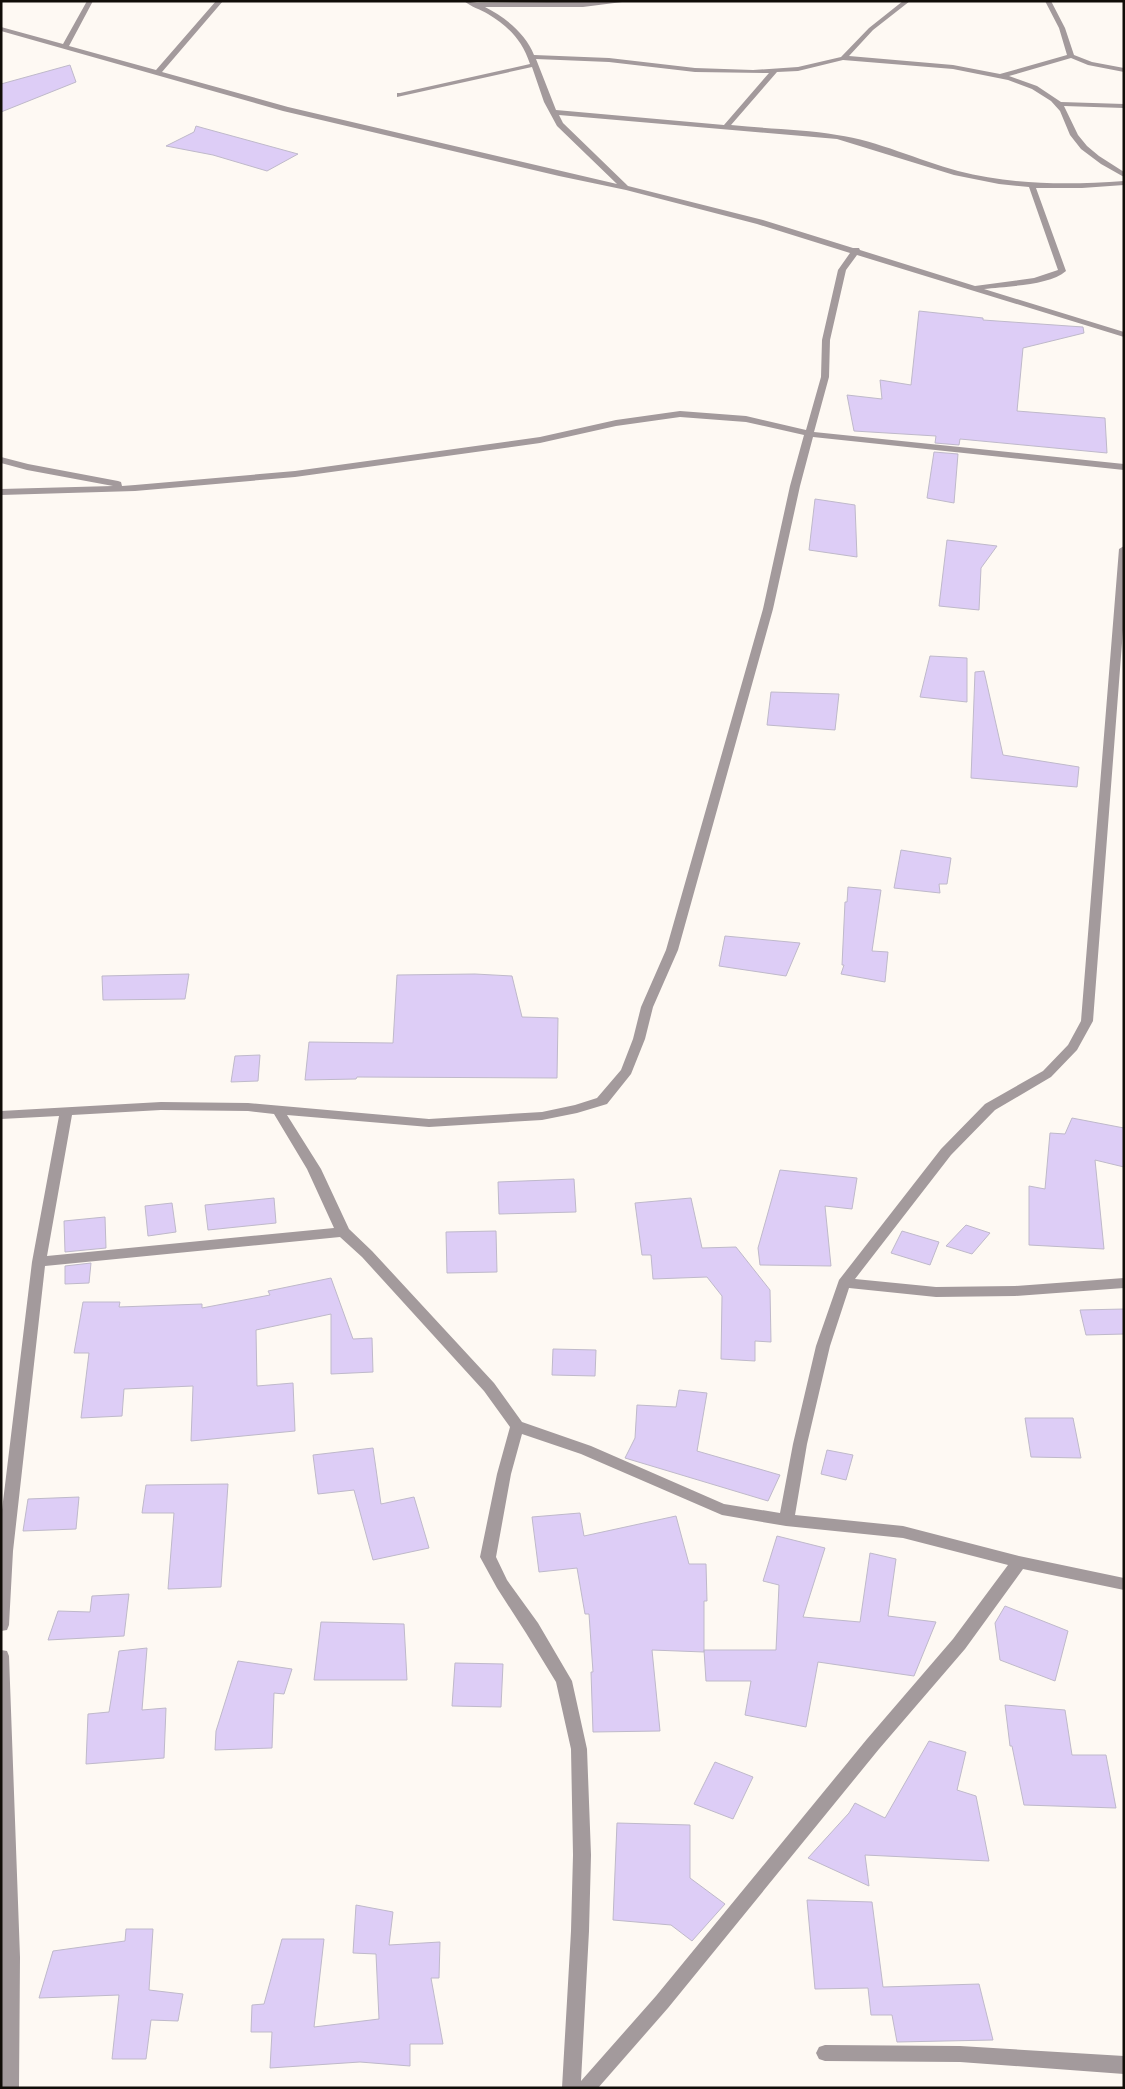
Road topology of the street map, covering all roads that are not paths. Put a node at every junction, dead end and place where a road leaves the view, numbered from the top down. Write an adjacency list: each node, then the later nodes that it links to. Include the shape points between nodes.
1 (90, 1): 9 (street)
2 (220, 1): 14 (street)
3 (466, 1): 7 (street)
4 (627, 1): 7 (street, via 583,5)
5 (907, 1): 11 (street, via 871,29)
6 (1048, 1): 10 (street)
7 (482, 4): 12 (street, via 526,45)
8 (1, 29): 9 (street)
9 (66, 47): 14 (street)
10 (1071, 56): 13 (street, via 1090,64); 16 (street)
11 (843, 58): 15 (street); 16 (street)
12 (533, 61): 15 (street, via 608,60 695,70); 17 (street); 20 (street)
13 (1124, 70)
14 (158, 72): 25 (street, via 286,109)
15 (774, 72): 21 (street)
16 (1000, 76): 18 (street, via 1041,90)
17 (400, 95)
18 (1060, 104): 19 (street); 22 (street, via 1082,146)
19 (1124, 106)
20 (553, 112): 21 (street); 25 (street, via 560,124)
21 (726, 127): 24 (street, via 850,140 955,173 991,182)
22 (1124, 175)
23 (1124, 183): 24 (street)
24 (1032, 186): 27 (street, via 1062,271 1049,277)
25 (626, 188): 26 (street)
26 (856, 250): 27 (street); 29 (street, via 842,270 826,340 825,377)
27 (977, 288): 28 (street)
28 (1124, 335)
29 (810, 434): 31 (street); 32 (street, via 746,419 680,414 616,423 540,440 370,465); 35 (street, via 729,752 672,950 646,1007 640,1039 627,1072 602,1100 542,1116 429,1122)
30 (1, 460): 32 (street)
31 (1124, 467)
32 (135, 488): 33 (street)
33 (1, 492)
34 (1124, 549): 40 (street, via 1087,1021 1073,1047 1046,1074 990,1107 946,1152)
35 (278, 1110): 36 (street, via 161,1106); 38 (street, via 314,1169)
36 (66, 1112): 37 (street); 39 (street)
37 (1, 1115)
38 (343, 1232): 39 (street); 42 (street, via 368,1254 489,1387)
39 (39, 1262): 46 (street, via 5,1551)
40 (844, 1283): 41 (street, via 946,1292); 43 (street, via 823,1346)
41 (1124, 1283)
42 (517, 1426): 43 (street, via 586,1450 722,1509); 51 (street, via 488,1557 564,1681 579,1749 582,1855)
43 (786, 1520): 44 (street, via 903,1532)
44 (1019, 1562): 45 (street); 52 (street, via 959,1644 662,2002)
45 (1124, 1584)
46 (1, 1625)
47 (1, 1656): 50 (street, via 11,1957)
48 (825, 2053): 49 (street, via 960,2054)
49 (1124, 2065)
50 (10, 2088)
51 (571, 2088)
52 (586, 2088)

